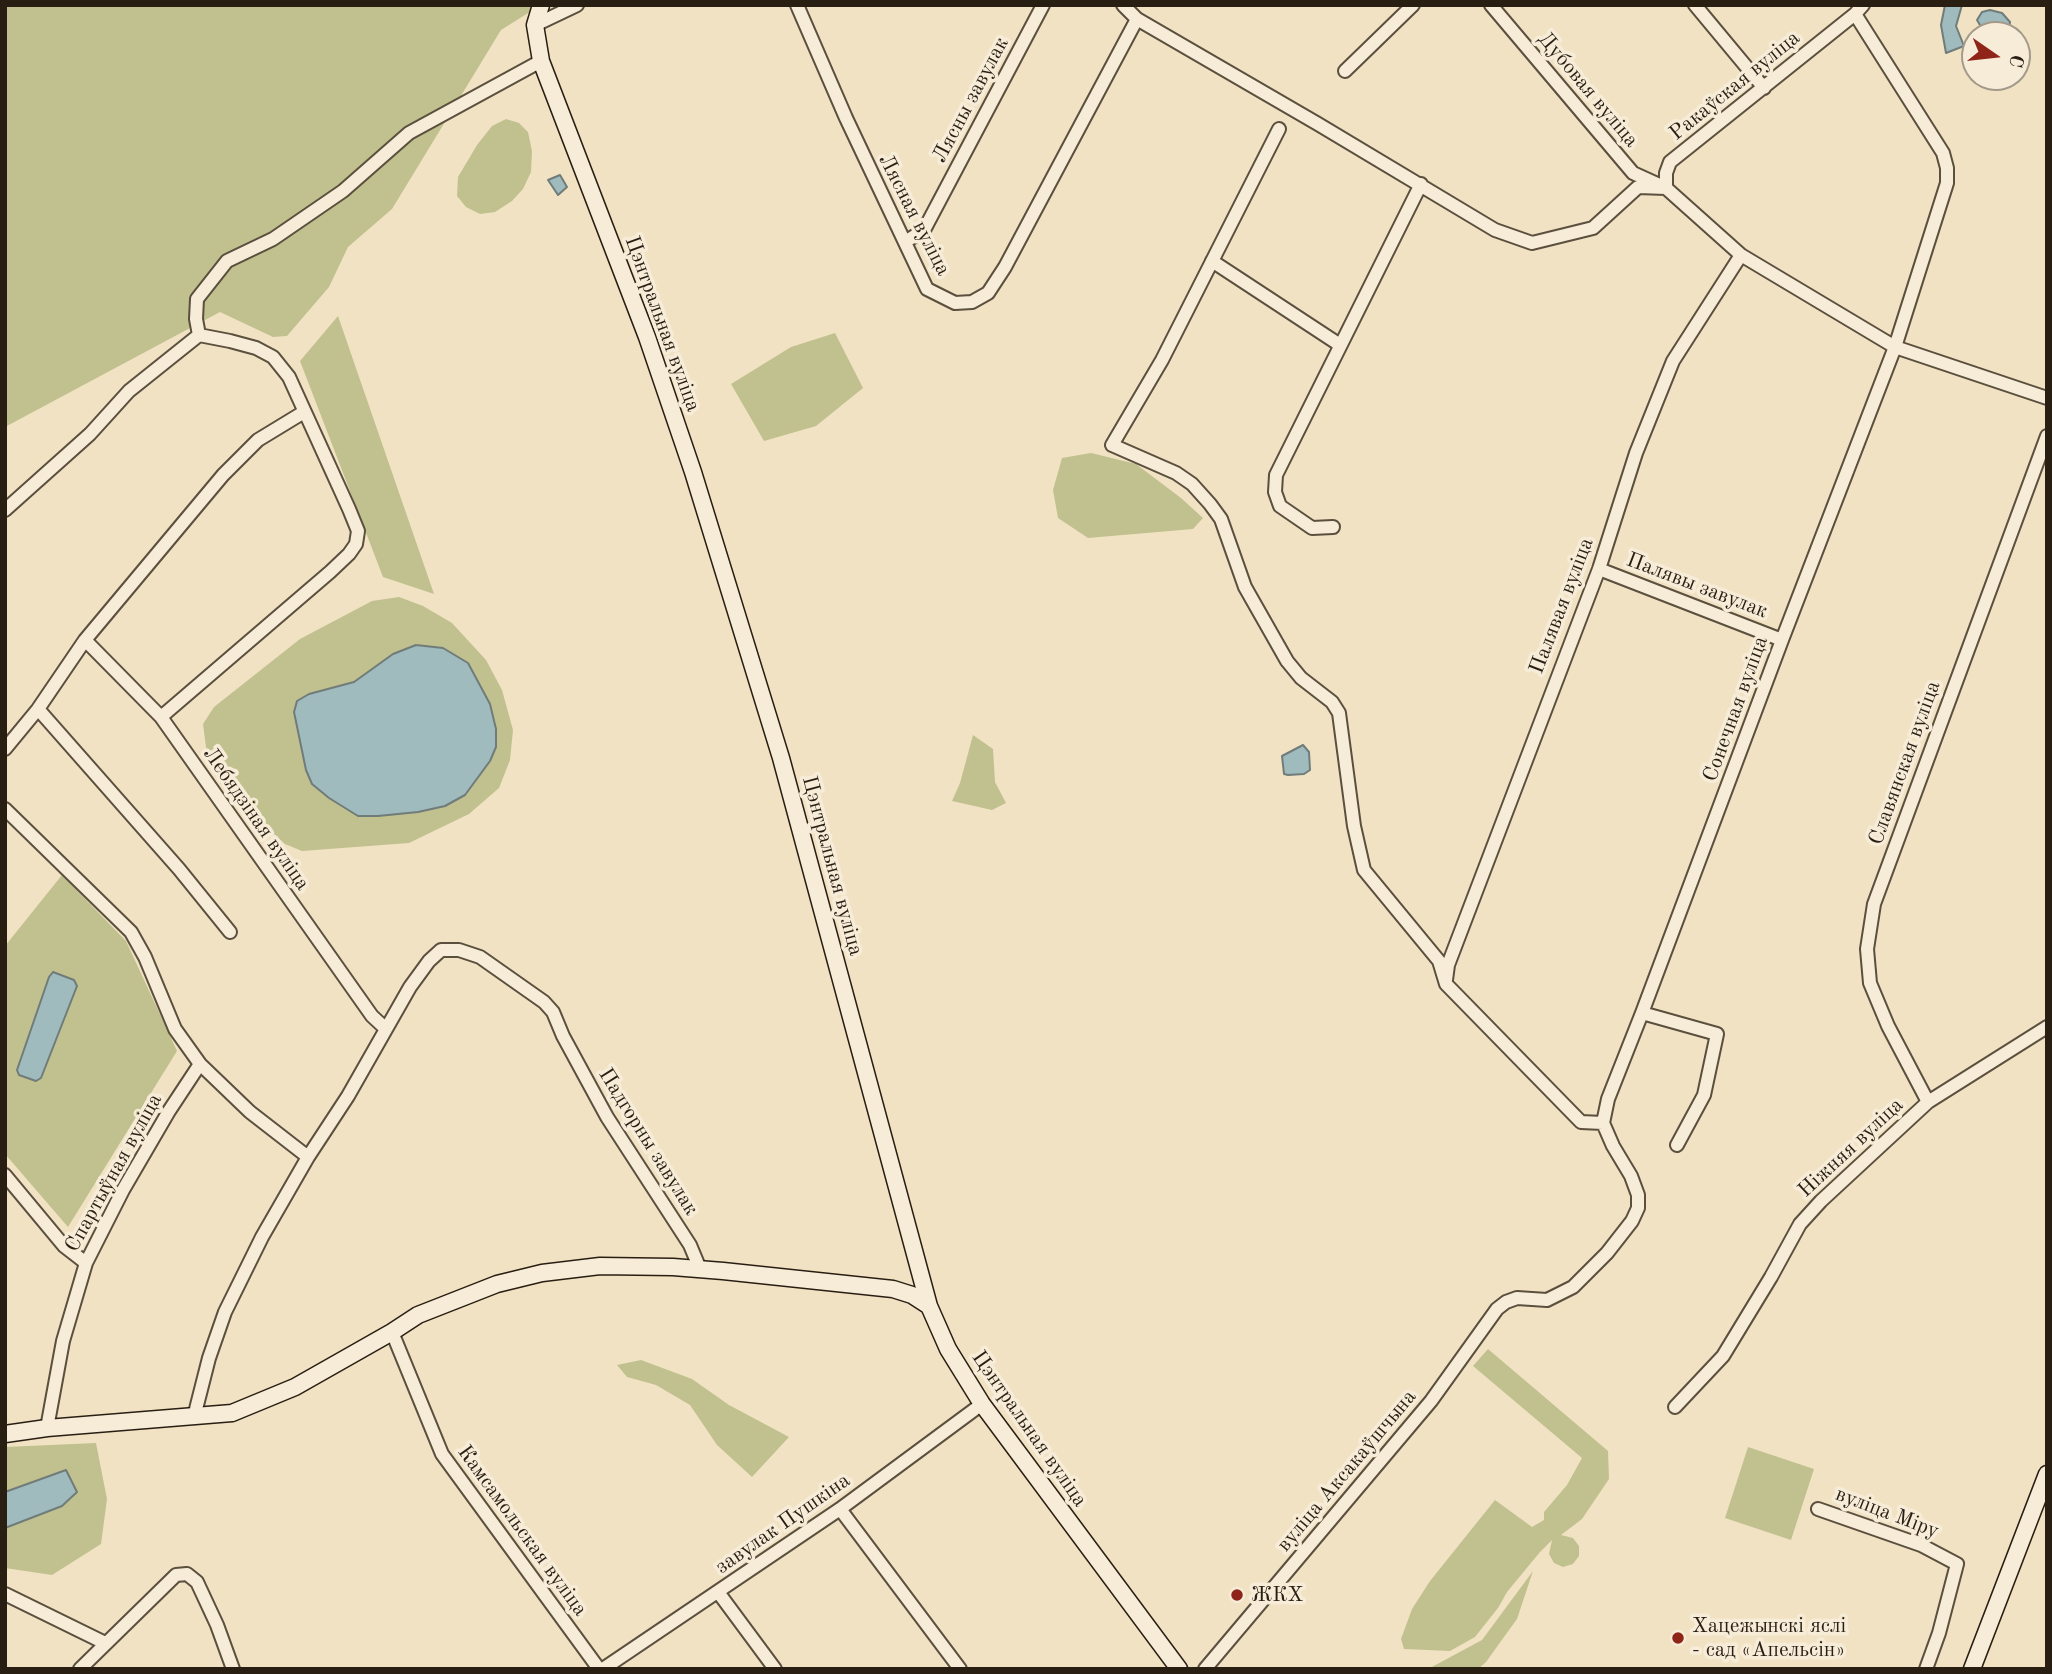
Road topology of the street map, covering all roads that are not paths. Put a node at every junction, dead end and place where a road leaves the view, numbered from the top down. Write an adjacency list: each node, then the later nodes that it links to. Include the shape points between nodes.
1 (541, 5): 11 (street)
2 (577, 5): 11 (street)
3 (797, 5): 18 (street, Лясная вуліца)
4 (1043, 5): 18 (street, Лясны завулак, via 924,230)
5 (1123, 5): 10 (street)
6 (1413, 5): 13 (street)
7 (1491, 5): 17 (street, Дубовая вуліца, via 1633,173)
8 (1695, 5): 14 (street)
9 (1859, 10): 14 (street, Ракаўская вуліца); 23 (street, Сонечная вуліца, via 1943,153 1947,168 1947,183)
10 (1137, 19): 16 (street); 18 (street, Лясная вуліца, via 988,293 972,302 955,303 927,289)
11 (535, 25): 12 (street, Цэнтральная вуліца)
12 (541, 61): 21 (street, via 409,133 343,191 273,239 227,261 197,299); 49 (street, Цэнтральная вуліца, via 647,337 693,472 781,758)
13 (1345, 71)
14 (1764, 88): 17 (street, Ракаўская вуліца, via 1670,162)
15 (1279, 129): 20 (street)
16 (1421, 184): 17 (street, via 1495,230 1532,243 1593,228 1638,187); 22 (street)
17 (1666, 188): 19 (street, Дубовая вуліца)
18 (905, 242)
19 (1741, 255): 23 (street, Дубовая вуліца); 29 (street, Палявая вуліца, via 1673,361 1636,453)
20 (1212, 261): 22 (street); 37 (street, via 1112,445 1192,484 1221,520 1245,587 1287,661 1339,713 1353,826 1364,870 1439,961)
21 (199, 335): 25 (street, via 256,348 273,357 289,377); 27 (street, via 129,391 90,434)
22 (1340, 345): 28 (street, via 1276,475 1275,492 1280,506 1312,528)
23 (1895, 347): 24 (street, Дубовая вуліца); 31 (street, Сонечная вуліца)
24 (2047, 398)
25 (303, 412): 30 (street, via 258,440 223,475); 33 (street, via 354,520 356,544 330,572)
26 (2047, 436): 42 (street, Славянская вуліца, via 1874,904 1867,949 1870,983)
27 (5, 510)
28 (1333, 527)
29 (1599, 569): 31 (street, Палявы завулак); 37 (street, Палявая вуліца, via 1448,965)
30 (85, 640): 32 (street); 33 (street, Лебядзіная вуліца)
31 (1782, 640): 38 (street, Сонечная вуліца)
32 (38, 709): 34 (street); 36 (street)
33 (161, 718): 40 (street, Лебядзіная вуліца, via 372,1016)
34 (5, 749)
35 (5, 809): 41 (street, via 131,932 175,1029)
36 (230, 932)
37 (1446, 984): 43 (street, via 1581,1122)
38 (1643, 1013): 43 (street, Сонечная вуліца, via 1608,1098); 44 (street, via 1717,1034 1704,1095)
39 (2047, 1027): 42 (street, Ніжняя вуліца)
40 (386, 1029): 45 (street); 48 (street, Падгорны завулак, via 410,987 441,950 480,957 544,1002 607,1117 690,1245)
41 (200, 1065): 45 (street); 47 (street, Спартыўная вуліца, via 122,1190)
42 (1928, 1102): 52 (street, Ніжняя вуліца, via 1800,1224 1723,1356)
43 (1603, 1123): 68 (street, вуліца Аксакаўшчына, via 1638,1195 1632,1221 1573,1287 1547,1300 1517,1298 1497,1310 1431,1401)
44 (1676, 1146)
45 (308, 1157): 53 (street, via 225,1312)
46 (5, 1175): 47 (street, via 64,1246)
47 (86, 1263): 54 (street, Спартыўная вуліца, via 63,1341)
48 (699, 1269): 49 (street, via 893,1289 912,1294); 50 (street, via 600,1266 542,1273 497,1284 418,1315)
49 (929, 1306): 51 (street, Цэнтральная вуліца, via 947,1349)
50 (392, 1332): 53 (street, via 295,1387 232,1413); 64 (street, Камсамольская вуліца, via 442,1454)
51 (982, 1404): 57 (street, завулак Пушкіна); 67 (street, Цэнтральная вуліца)
52 (1675, 1407)
53 (194, 1417): 54 (street)
54 (47, 1428): 55 (street)
55 (5, 1434)
56 (2047, 1474): 70 (street)
57 (840, 1509): 59 (street, завулак Пушкіна); 66 (street)
58 (1818, 1509): 69 (street, вуліца Міру, via 1921,1545 1957,1564)
59 (718, 1592): 64 (street, завулак Пушкіна); 65 (street)
60 (5, 1594): 61 (street)
61 (105, 1643): 62 (street); 63 (street, via 176,1575 187,1574 197,1582)
62 (80, 1669)
63 (233, 1669)
64 (601, 1669)
65 (775, 1669)
66 (960, 1669)
67 (1180, 1669)
68 (1205, 1669)
69 (1926, 1669)
70 (1972, 1669)

